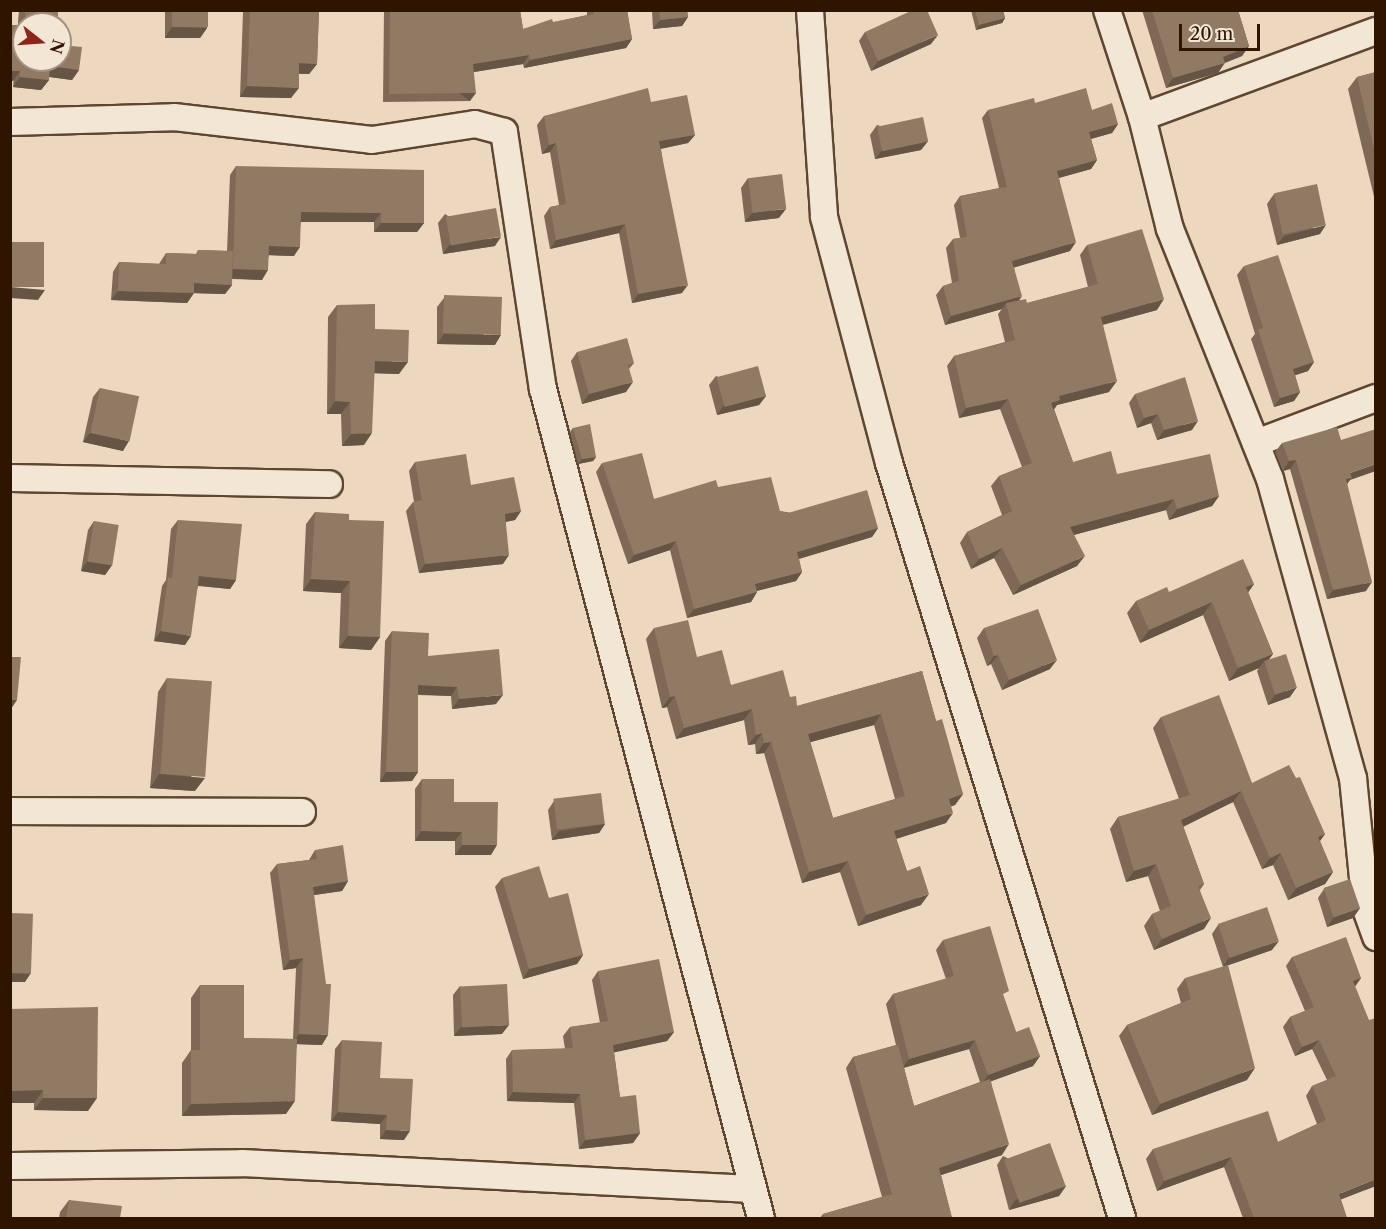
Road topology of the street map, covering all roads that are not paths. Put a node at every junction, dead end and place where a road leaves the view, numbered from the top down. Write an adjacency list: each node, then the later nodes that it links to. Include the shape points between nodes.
1 (810, 10): 17 (street, via 824,216 889,463)
2 (1107, 10): 4 (street)
3 (1376, 31): 4 (street)
4 (1142, 117): 7 (street, via 1170,229)
5 (10, 122): 15 (street, via 174,117 372,140 475,124 504,132 543,389)
6 (1376, 398): 7 (street)
7 (1256, 443): 12 (street, via 1270,479 1353,778)
8 (10, 478): 9 (street)
9 (329, 484)
10 (10, 811): 11 (street)
11 (302, 812)
12 (1371, 908): 13 (street)
13 (1376, 937)
14 (10, 1166): 15 (street, via 242,1163)
15 (751, 1189): 16 (street)
16 (761, 1218)
17 (1122, 1218)

